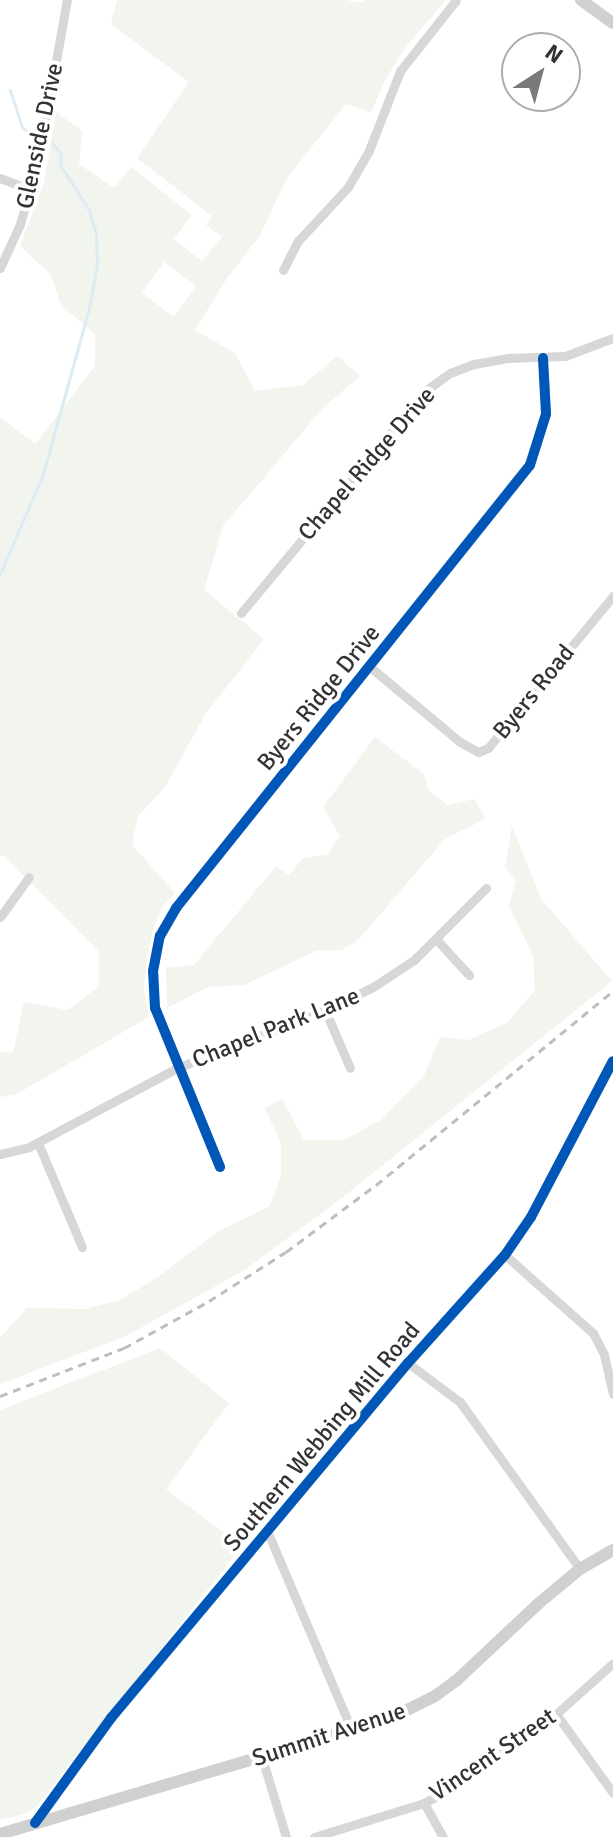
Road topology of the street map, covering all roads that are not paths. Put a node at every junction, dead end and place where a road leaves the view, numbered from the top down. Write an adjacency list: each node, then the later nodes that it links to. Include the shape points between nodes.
1 (67, 0): 6 (street, Glenside Drive)
2 (456, 0): 8 (street, via 400,71 368,153 348,187 298,241)
3 (581, 0): 4 (main road)
4 (613, 23)
5 (0, 178): 6 (street)
6 (31, 190): 7 (street, Glenside Drive)
7 (0, 268)
8 (283, 270)
9 (613, 338): 10 (street, Chapel Ridge Drive, via 565,356)
10 (543, 358): 12 (street, Chapel Ridge Drive, via 474,364 425,391); 13 (street, Byers Ridge Drive, via 546,414 530,465)
11 (613, 596): 13 (street, Byers Road, via 488,748 478,752)
12 (241, 613)
13 (370, 667): 21 (street, Byers Ridge Drive, via 176,908 160,936 153,971 155,1008)
14 (29, 877): 16 (street)
15 (486, 888): 17 (street, Chapel Park Lane)
16 (0, 917)
17 (436, 939): 18 (street); 19 (street, Chapel Park Lane, via 398,973)
18 (469, 975)
19 (325, 1010): 21 (street, Chapel Park Lane); 22 (street)
20 (613, 1061): 27 (street, Southern Webbing Mill Road, via 531,1217)
21 (177, 1068): 23 (street, Chapel Park Lane); 25 (street, Byers Ridge Drive)
22 (350, 1068)
23 (38, 1143): 24 (street, Chapel Park Lane); 26 (street)
24 (0, 1154)
25 (220, 1167)
26 (82, 1247)
27 (505, 1255): 28 (street, Southern Webbing Mill Road); 29 (street, via 593,1333)
28 (408, 1363): 30 (street, Southern Webbing Mill Road); 32 (street, via 460,1402)
29 (613, 1394)
30 (268, 1533): 35 (street); 39 (street, Southern Webbing Mill Road, via 111,1718)
31 (613, 1550): 32 (main road, Summit Avenue)
32 (580, 1569): 35 (main road, Summit Avenue, via 435,1696)
33 (613, 1663): 34 (street, Vincent Street)
34 (556, 1714): 37 (street); 38 (street, Vincent Street, via 491,1763)
35 (352, 1731): 36 (main road, Summit Avenue)
36 (262, 1758): 39 (main road, Summit Avenue); 41 (street)
37 (613, 1793)
38 (424, 1803): 42 (street, Vincent Street); 43 (street)
39 (35, 1823): 40 (main road, Summit Avenue)
40 (0, 1834)
41 (286, 1837)
42 (314, 1837)
43 (443, 1837)

